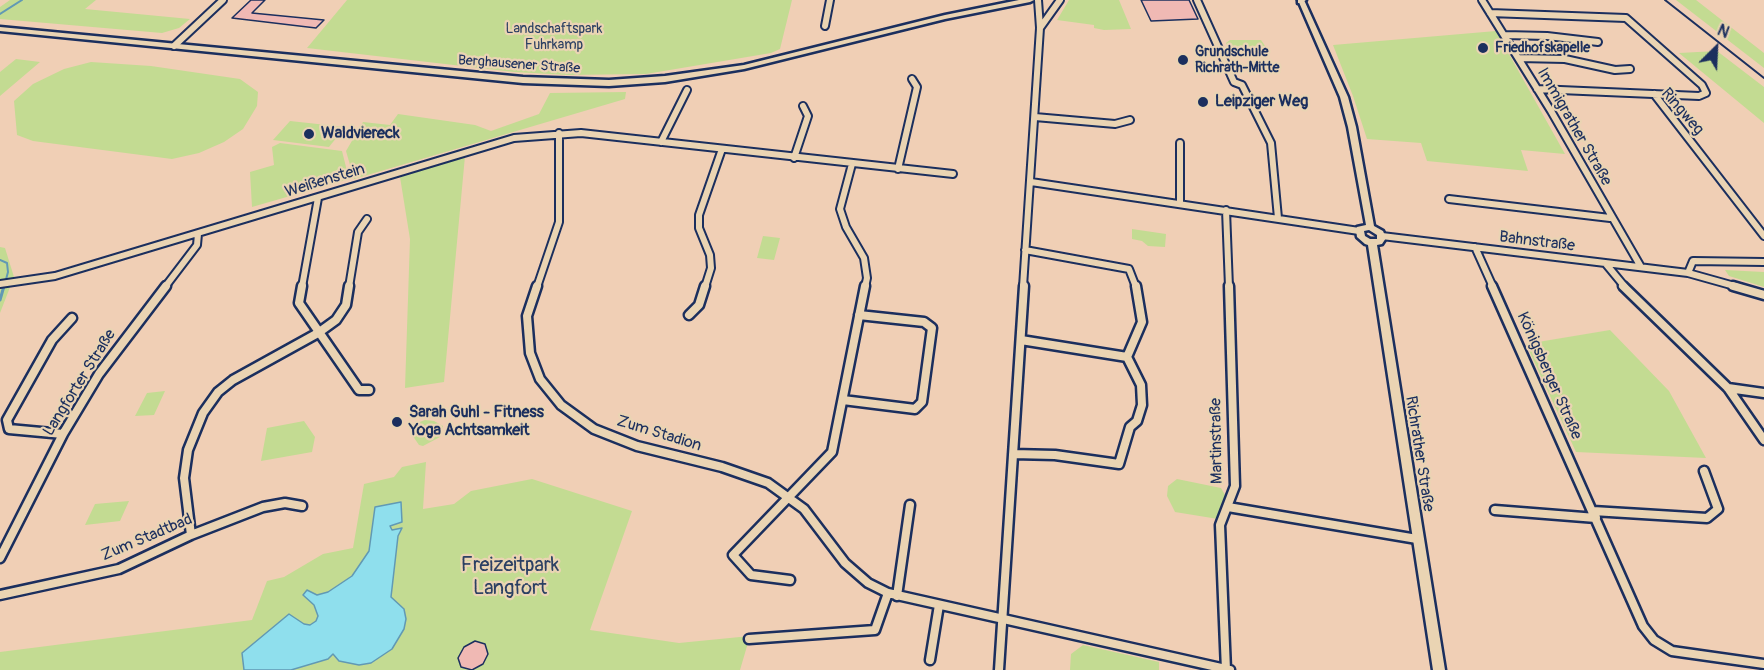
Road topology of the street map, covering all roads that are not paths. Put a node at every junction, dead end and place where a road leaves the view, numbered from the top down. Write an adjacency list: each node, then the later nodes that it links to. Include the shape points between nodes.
1 (223, 0): 15 (street)
2 (830, 0): 10 (street)
3 (1030, 0): 15 (main road, Berghausener Straße, via 744,67 648,81 569,83)
4 (1038, 0): 11 (street)
5 (1060, 0): 11 (street)
6 (1197, 0): 38 (street, via 1234,82 1242,85 1271,143)
7 (1301, 0): 41 (street, via 1344,96)
8 (1482, 0): 9 (street, Immigrather Straße)
9 (1490, 13): 13 (street, Immigrather Straße); 21 (street, via 1626,18 1706,93)
10 (825, 26)
11 (1040, 28): 23 (street)
12 (0, 29): 15 (main road, Berghausener Straße)
13 (1504, 35): 14 (street); 16 (street, Immigrather Straße)
14 (1598, 42)
15 (174, 46)
16 (1519, 58): 17 (street, via 1565,59 1615,70); 19 (street, Immigrather Straße)
17 (1630, 69)
18 (912, 78): 31 (street, via 917,87)
19 (1537, 89): 21 (street, Ringweg); 39 (street, Immigrather Straße)
20 (687, 90): 26 (street)
21 (1654, 94): 45 (street, Ringweg)
22 (803, 106): 29 (street, via 808,116)
23 (1035, 117): 24 (street, via 1115,124); 33 (street)
24 (1130, 120)
25 (560, 133): 26 (street, Weißenstein); 34 (street, Weißenstein, via 514,138); 69 (street, Zum Stadion, via 559,222 527,316 530,353 540,379 561,405 594,429 637,446 748,475)
26 (661, 142): 28 (street, Weißenstein)
27 (1180, 143): 36 (street)
28 (722, 150): 29 (street, Weißenstein); 55 (street, via 699,215 711,268 699,305)
29 (794, 158): 30 (street, Weißenstein)
30 (852, 164): 31 (street, Weißenstein); 56 (street, via 840,209 864,258 867,278)
31 (898, 169): 32 (street, Weißenstein)
32 (952, 174)
33 (1031, 182): 36 (street); 48 (street)
34 (318, 198): 43 (street, Weißenstein); 58 (street, via 298,303)
35 (1449, 199): 39 (street)
36 (1180, 203): 37 (street)
37 (1226, 210): 38 (street); 72 (street, Martinstraße, via 1235,478)
38 (1278, 218): 42 (street)
39 (1610, 218): 51 (street, Immigrather Straße)
40 (367, 219): 58 (street, via 358,232 346,305 336,320)
41 (1370, 227): 42 (street); 44 (street)
42 (1359, 231): 46 (street, via 1361,237)
43 (198, 234): 53 (street, Weißenstein, via 55,276); 65 (street, Langforter Straße, via 197,245 105,366)
44 (1382, 236): 46 (street, via 1379,242); 47 (street, Bahnstraße)
45 (1764, 236)
46 (1372, 242): 76 (street, Richrather Straße)
47 (1475, 248): 50 (street, Bahnstraße); 74 (street, Königsberger Straße)
48 (1025, 250): 59 (street); 60 (street, via 1129,269 1135,279 1142,322)
49 (1764, 262): 52 (street, via 1693,261)
50 (1606, 264): 51 (street, Bahnstraße); 61 (street, via 1620,283)
51 (1641, 267): 52 (street, Bahnstraße)
52 (1688, 273): 54 (street, Bahnstraße)
53 (0, 284)
54 (1764, 295)
55 (688, 315)
56 (860, 315): 64 (street); 64 (street, via 924,322 932,328 922,402 915,408)
57 (72, 318): 65 (street, via 52,340 7,420 9,429)
58 (318, 333): 62 (street, via 359,390); 75 (street, via 233,380 203,413 188,450 184,478)
59 (1021, 340): 60 (street); 67 (street)
60 (1127, 357): 67 (street, via 1141,385 1142,405 1137,421 1130,427 1119,464)
61 (1728, 388): 63 (street); 66 (street)
62 (369, 390)
63 (1764, 393)
64 (843, 400): 69 (street, via 832,452)
65 (63, 434): 77 (street, Langforter Straße)
66 (1764, 440)
67 (1013, 454): 82 (street)
68 (1704, 471): 74 (street, via 1718,509 1707,518)
69 (790, 497): 78 (street, via 733,555 751,575); 80 (street, Zum Stadion, via 868,583)
70 (910, 505): 80 (street)
71 (303, 506): 75 (street, Zum Stadtbad, via 285,503 263,507)
72 (1228, 507): 76 (street); 87 (street, Martinstraße, via 1220,525)
73 (1494, 510): 74 (street)
74 (1594, 514): 85 (street, Königsberger Straße, via 1643,626 1654,640 1672,651)
75 (191, 535): 79 (street, Zum Stadtbad, via 119,569)
76 (1417, 539): 88 (street, Richrather Straße)
77 (0, 558)
78 (790, 580)
79 (0, 595)
80 (893, 595): 81 (street, Zum Stadion); 83 (street, via 874,630)
81 (939, 605): 82 (street, Zum Stadion); 84 (street)
82 (1004, 617): 86 (street); 87 (street, Zum Stadion)
83 (748, 639)
84 (930, 660)
85 (1764, 664)
86 (999, 670)
87 (1228, 670)
88 (1439, 670)

